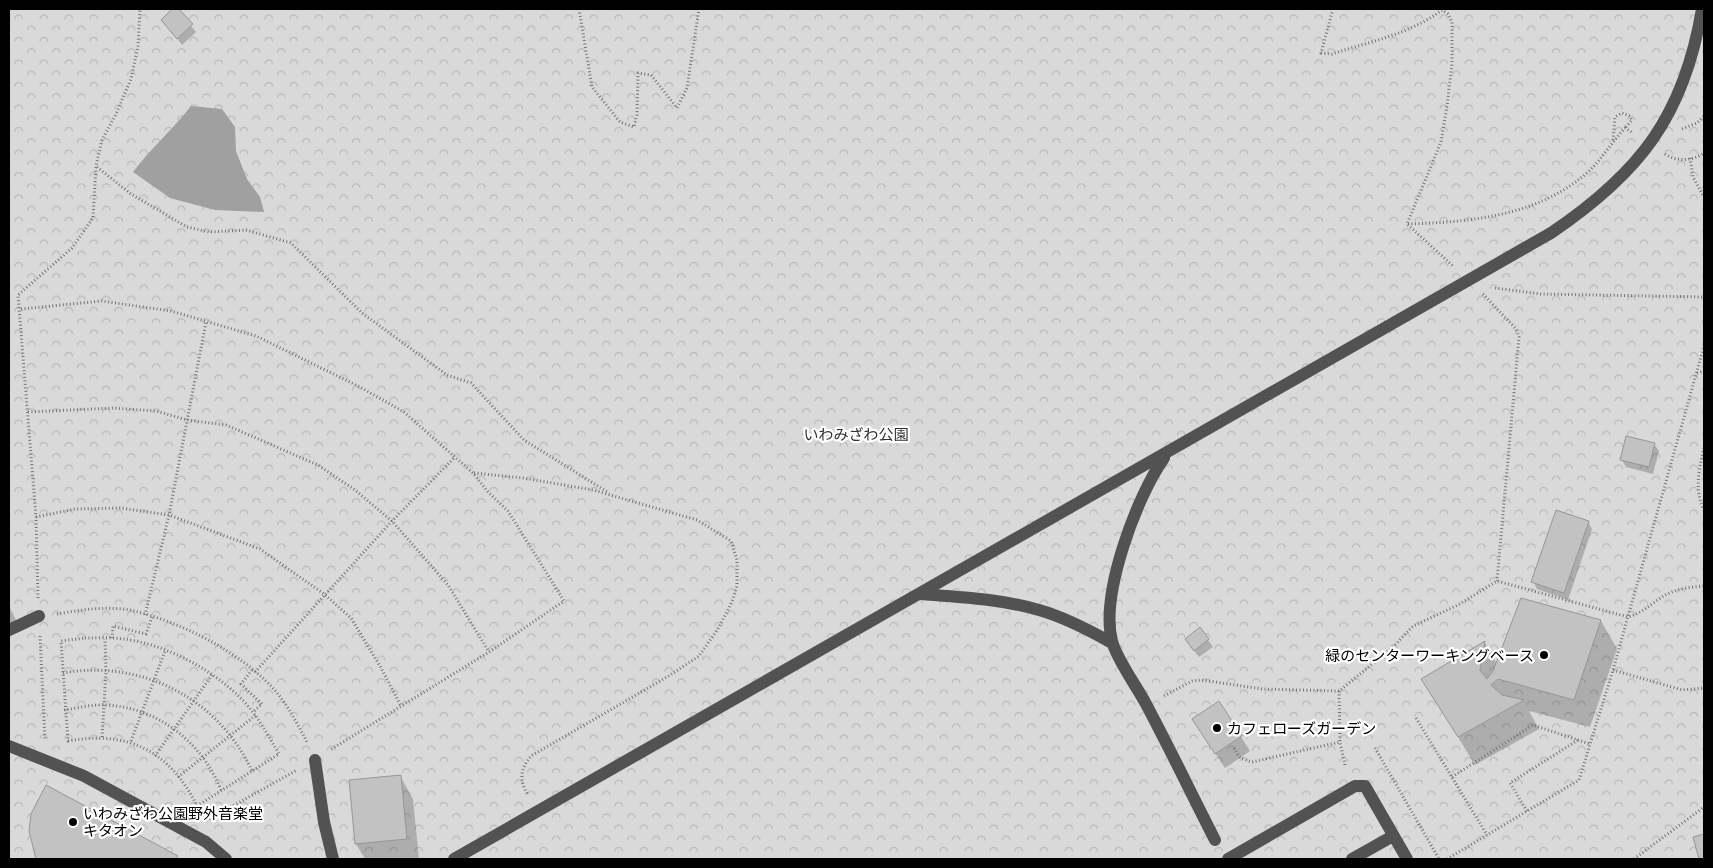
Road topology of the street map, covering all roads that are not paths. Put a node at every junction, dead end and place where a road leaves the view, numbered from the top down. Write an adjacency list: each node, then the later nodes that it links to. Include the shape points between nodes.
1 (1702, 9): 2 (lane, via 1682,89 1668,119 1650,144 1604,193 1551,233)
2 (1167, 454): 3 (lane); 6 (lane, via 1151,477 1112,586 1109,622)
3 (921, 594): 6 (lane, via 1039,610); 13 (lane)
4 (39, 616): 5 (lane)
5 (9, 630)
6 (1112, 643): 10 (lane)
7 (9, 746): 11 (lane, via 84,776 206,842)
8 (316, 760): 12 (lane, via 324,822)
9 (1393, 836): 14 (lane, via 1365,786 1355,786); 15 (lane); 16 (lane)
10 (1215, 840)
11 (226, 859)
12 (333, 859)
13 (454, 859)
14 (1228, 859)
15 (1352, 859)
16 (1407, 859)

